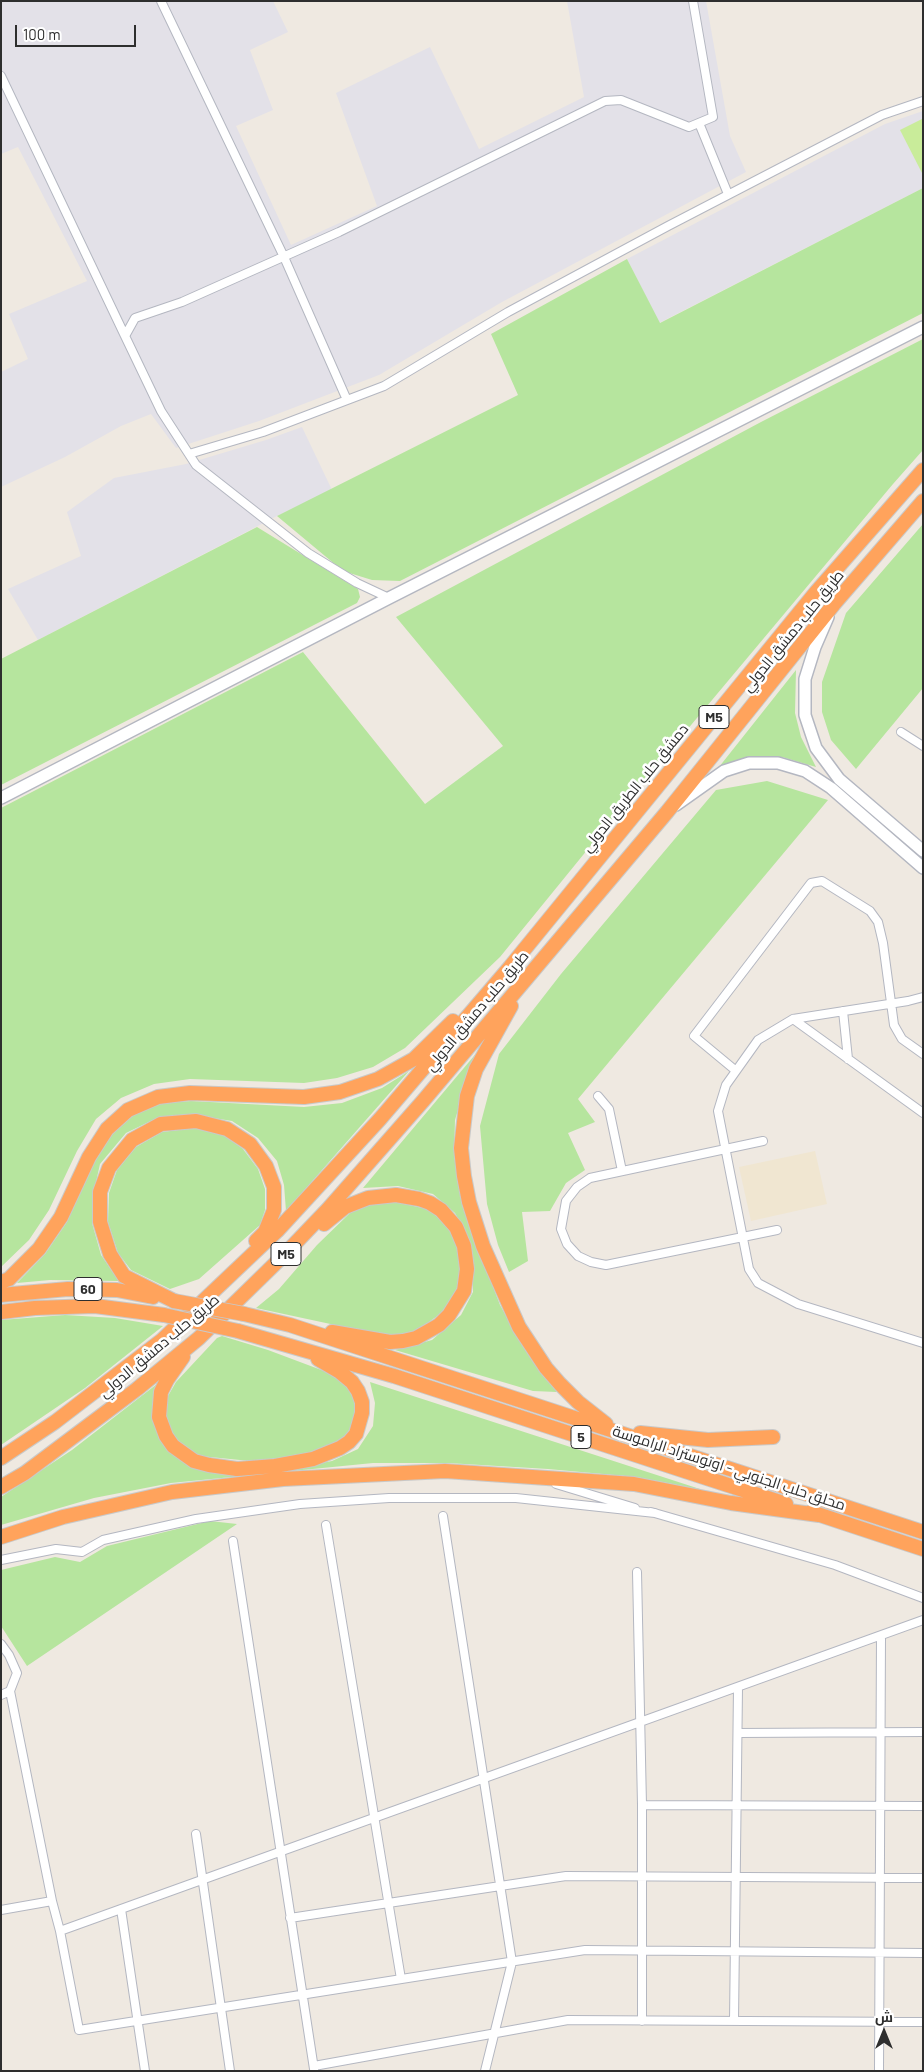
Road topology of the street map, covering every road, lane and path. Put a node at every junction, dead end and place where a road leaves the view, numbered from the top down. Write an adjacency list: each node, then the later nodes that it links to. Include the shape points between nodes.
1 (161, 1): 7 (street)
2 (693, 1): 5 (street, via 713,117)
3 (1, 76): 9 (street)
4 (923, 101): 6 (street, via 882,115)
5 (699, 123): 6 (street); 7 (street, via 688,127 621,100 605,101)
6 (728, 194): 10 (street, via 508,312 384,386)
7 (284, 257): 9 (street, via 182,302 134,318); 10 (street)
8 (923, 327): 14 (main road)
9 (124, 336): 11 (street, via 161,410)
10 (347, 400): 11 (street, via 263,432)
11 (189, 454): 14 (street, via 196,465 308,553)
12 (923, 470): 24 (highway, دمشق حلب الطريق الدولي / M5, via 817,591)
13 (923, 501): 15 (highway, طريق حلب دمشق الدولي / M5)
14 (389, 598): 20 (main road)
15 (834, 604): 18 (main road, via 805,679 805,715 816,748); 21 (highway, طريق حلب دمشق الدولي / M5)
16 (901, 732): 17 (street)
17 (923, 746)
18 (834, 770): 19 (main road); 22 (main road, via 839,779)
19 (824, 783): 21 (main road, via 805,771 778,763 750,763 724,771); 23 (main road)
20 (1, 798)
21 (667, 812): 25 (highway, طريق حلب دمشق الدولي / M5)
22 (923, 850)
23 (923, 868)
24 (510, 967): 41 (highway, via 414,1059 378,1080 340,1092 304,1097 190,1093 158,1097 128,1110 106,1128 61,1217 40,1249 9,1279); 42 (highway, طريق حلب دمشق الدولي / M5, via 380,1119 277,1231)
25 (529, 975): 40 (highway, طريق حلب دمشق الدولي / M5, via 411,1115); 50 (highway, via 484,1052 466,1096 461,1148 464,1176 483,1246 519,1327 560,1384)
26 (923, 997): 27 (street)
27 (891, 1004): 28 (street); 30 (street, via 894,1025 902,1039); 32 (street, via 878,922 870,911 838,890 822,881 811,884 694,1036)
28 (842, 1010): 29 (street); 31 (street)
29 (793, 1019): 31 (street); 32 (street, via 758,1040)
30 (923, 1054)
31 (848, 1059): 34 (street)
32 (736, 1070): 36 (street, via 726,1084 718,1111)
33 (598, 1096): 37 (street, via 609,1109)
34 (923, 1114)
35 (763, 1141): 36 (street)
36 (726, 1149): 37 (street); 39 (street)
37 (622, 1171): 39 (street, via 590,1178 566,1201 561,1229 567,1244 578,1256 602,1265 614,1264)
38 (777, 1230): 39 (street)
39 (743, 1237): 49 (street, via 749,1269 758,1283 772,1292 798,1304)
40 (284, 1255): 46 (highway, via 345,1207 368,1198 396,1195 430,1203 450,1218 461,1235 467,1269 464,1291 450,1315 416,1338 390,1342); 47 (highway, طريق حلب دمشق الدولي / M5)
41 (1, 1282)
42 (214, 1288): 44 (highway, via 265,1232 274,1210 274,1187 266,1166 250,1144 226,1129 196,1121 161,1124 132,1140 109,1168 100,1192 100,1222 110,1254 124,1276); 52 (highway, طريق حلب دمشق الدولي / M5, via 162,1340 55,1422)
43 (1, 1296): 44 (highway, 60, via 68,1289 118,1290)
44 (174, 1301): 46 (highway, محلق حلب الجنوبي - اوتوستراد الراموسة / 5, bridge)
45 (1, 1312): 48 (highway, محلق حلب الجنوبي - اوتوستراد الراموسة / 5, bridge, via 95,1306 164,1315)
46 (290, 1325): 50 (highway, محلق حلب الجنوبي - اوتوستراد الراموسة / 5)
47 (199, 1338): 48 (highway, via 166,1380 160,1400 161,1426 182,1454 209,1465 238,1468 275,1466 330,1454 349,1442 360,1425 362,1402 352,1382 314,1357); 54 (highway, طريق حلب دمشق الدولي / M5, via 136,1389)
48 (281, 1342): 56 (highway, محلق حلب الجنوبي - اوتوستراد الراموسة / 5)
49 (923, 1343)
50 (613, 1430): 51 (highway, via 708,1440); 59 (highway, محلق حلب الجنوبي - اوتوستراد الراموسة / 5)
51 (773, 1437)
52 (1, 1458)
53 (527, 1475): 55 (street); 56 (highway, via 634,1484 731,1503); 60 (highway, via 445,1470 372,1473 172,1492 64,1517)
54 (1, 1487)
55 (655, 1513): 63 (street, via 516,1498 389,1498 300,1504 196,1519 104,1540 82,1552 56,1549); 65 (street, via 835,1565)
56 (818, 1515): 62 (highway, محلق حلب الجنوبي - اوتوستراد الراموسة / 5)
57 (444, 1516): 76 (street)
58 (326, 1525): 81 (street)
59 (923, 1532)
60 (1, 1537)
61 (233, 1541): 83 (street)
62 (923, 1549)
63 (1, 1560)
64 (637, 1572): 72 (street)
65 (923, 1598)
66 (923, 1620): 67 (street)
67 (881, 1636): 69 (street); 73 (street)
68 (1, 1644): 70 (street, via 17,1673)
69 (738, 1688): 72 (street); 75 (street)
70 (10, 1691): 71 (street); 90 (street)
71 (1, 1695)
72 (641, 1723): 76 (street); 77 (street)
73 (880, 1732): 74 (street); 75 (street); 79 (street)
74 (923, 1732)
75 (738, 1733): 78 (street)
76 (483, 1780): 81 (street); 89 (street)
77 (642, 1805): 78 (street); 84 (street)
78 (737, 1805): 79 (street); 85 (street)
79 (880, 1806): 80 (street); 86 (street)
80 (923, 1806)
81 (375, 1819): 83 (street); 91 (street)
82 (196, 1834): 88 (street)
83 (281, 1852): 88 (street); 94 (street)
84 (642, 1876): 85 (street); 89 (street, via 566,1876); 96 (street)
85 (736, 1877): 86 (street); 97 (street)
86 (879, 1878): 87 (street); 99 (street)
87 (923, 1878)
88 (203, 1880): 92 (street); 103 (street)
89 (502, 1885): 91 (street); 100 (street)
90 (52, 1901): 93 (street); 95 (street)
91 (389, 1903): 94 (street); 101 (street)
92 (121, 1909): 95 (street); 105 (street)
93 (1, 1910)
94 (290, 1918): 102 (street)
95 (60, 1931): 105 (street, via 79,2030)
96 (642, 1950): 97 (street); 100 (street, via 585,1950); 104 (street)
97 (736, 1952): 99 (street); 106 (street)
98 (923, 1953): 99 (street)
99 (880, 1954): 107 (street)
100 (512, 1962): 101 (street); 109 (street)
101 (401, 1979): 102 (street)
102 (303, 1995): 103 (street); 110 (street)
103 (221, 2008): 105 (street); 112 (street)
104 (642, 2020): 106 (street); 109 (street, via 568,2020)
105 (138, 2021): 111 (street)
106 (734, 2021): 107 (street)
107 (879, 2022): 108 (street); 114 (street)
108 (923, 2022)
109 (495, 2033): 110 (street); 113 (street)
110 (314, 2068)
111 (145, 2071)
112 (230, 2071)
113 (485, 2071)
114 (878, 2071)

